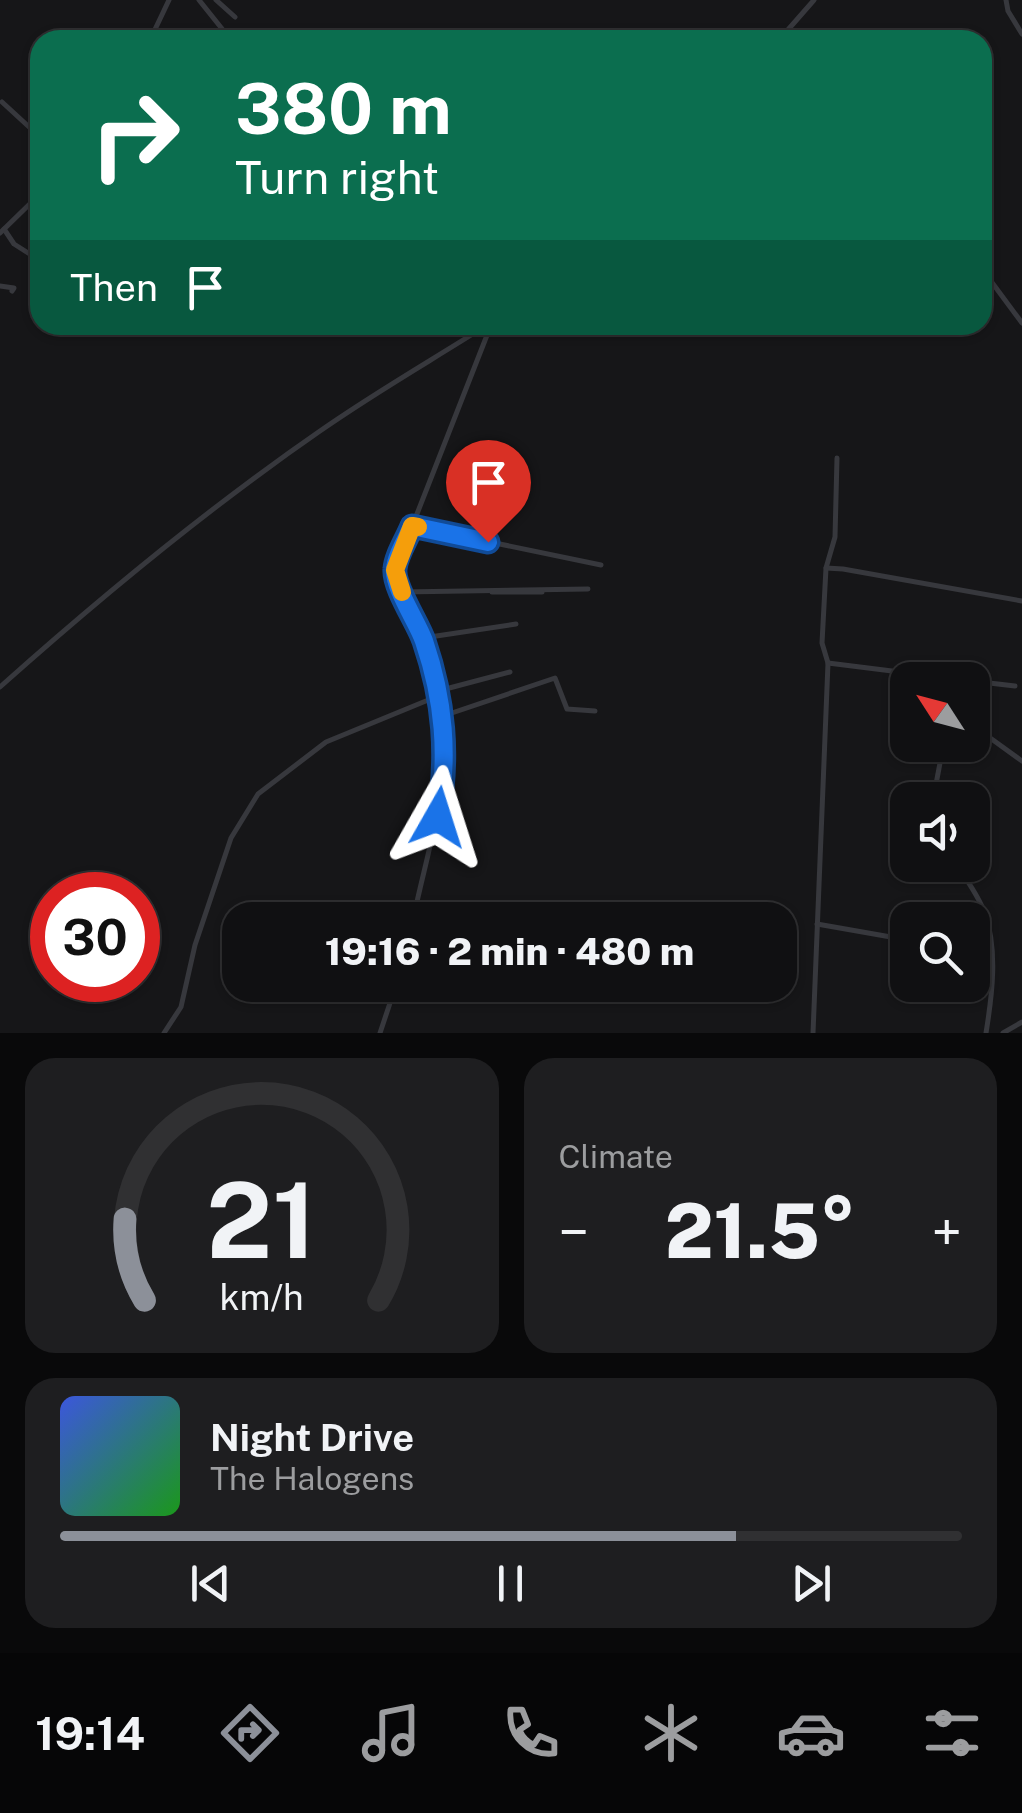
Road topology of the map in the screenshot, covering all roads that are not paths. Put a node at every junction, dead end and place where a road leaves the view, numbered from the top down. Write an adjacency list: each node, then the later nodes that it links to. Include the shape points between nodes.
1 (169, 0): 7 (street)
2 (199, 0): 8 (street)
3 (216, 0): 6 (street)
4 (814, 0): 9 (street)
5 (1006, 0): 10 (street)
6 (235, 17)
7 (155, 30)
8 (222, 30)
9 (788, 30)
10 (1022, 34)
11 (2, 102): 12 (street)
12 (30, 128)
13 (30, 204): 14 (street)
14 (2, 231): 15 (street)
15 (30, 254)
16 (992, 282): 19 (street)
17 (0, 286): 18 (street)
18 (12, 291)
19 (1022, 323)
20 (473, 335): 37 (street, via 269,467 108,591)
21 (485, 335): 23 (street)
22 (837, 458): 25 (street)
23 (412, 526): 24 (street); 28 (street, via 395,570)
24 (601, 565)
25 (826, 568): 29 (street); 32 (street, via 822,644)
26 (588, 589): 28 (street)
27 (542, 592): 28 (street)
28 (403, 594): 31 (street)
29 (1022, 601)
30 (516, 624): 31 (street)
31 (423, 638): 38 (street)
32 (828, 663): 33 (street); 45 (street)
33 (890, 671)
34 (510, 672): 38 (street)
35 (990, 683): 36 (street)
36 (1015, 686)
37 (0, 687)
38 (438, 693): 40 (street); 50 (street, via 326,742 258,794 232,838 194,945 181,1007)
39 (595, 712): 40 (street, via 568,709 555,678)
40 (443, 716): 44 (street, via 441,799)
41 (990, 737): 42 (street)
42 (1022, 761)
43 (967, 882): 47 (street, via 984,912)
44 (418, 902)
45 (817, 924): 46 (street); 52 (street)
46 (890, 937)
47 (992, 951): 53 (street)
48 (390, 1002): 51 (street)
49 (1022, 1022): 54 (street)
50 (164, 1033)
51 (380, 1033)
52 (812, 1033)
53 (986, 1033)
54 (1003, 1033)

